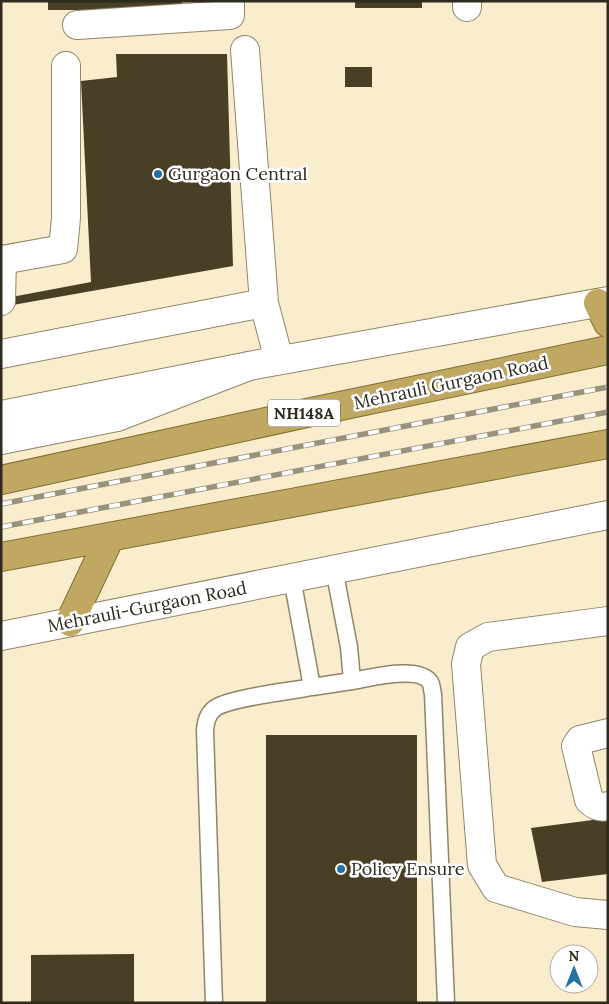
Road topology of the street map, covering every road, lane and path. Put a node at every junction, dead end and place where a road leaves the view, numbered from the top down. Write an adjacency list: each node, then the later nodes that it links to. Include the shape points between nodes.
1 (230, 1): 2 (street, via 230,15)
2 (77, 26)
3 (245, 50): 6 (street)
4 (66, 66): 5 (street, via 63,249 2,260)
5 (1, 301)
6 (264, 303): 9 (street); 10 (street)
7 (605, 309): 10 (street)
8 (608, 350): 15 (highway, Mehrauli Gurgaon Road / NH148A)
9 (1, 354)
10 (279, 360): 11 (street)
11 (249, 366): 12 (street); 13 (street, via 118,417)
12 (1, 415)
13 (1, 440)
14 (608, 444): 17 (highway)
15 (1, 480)
16 (608, 515): 19 (street, Mehrauli-Gurgaon Road)
17 (110, 537): 18 (highway); 22 (highway)
18 (1, 557)
19 (334, 569): 20 (street, Mehrauli-Gurgaon Road); 24 (lane, via 349,646)
20 (292, 578): 22 (street, Mehrauli-Gurgaon Road); 25 (lane)
21 (608, 621): 28 (street, via 488,637 470,647 466,664 482,865 496,888 575,912)
22 (70, 622): 23 (street, Mehrauli-Gurgaon Road)
23 (1, 636)
24 (352, 681): 25 (lane); 30 (lane, via 410,672 430,682 434,704)
25 (312, 688): 29 (lane, via 228,702 215,708 207,717)
26 (608, 732): 27 (street, via 580,740 576,746 589,800 594,805)
27 (608, 806)
28 (608, 915)
29 (214, 1003)
30 (446, 1003)

